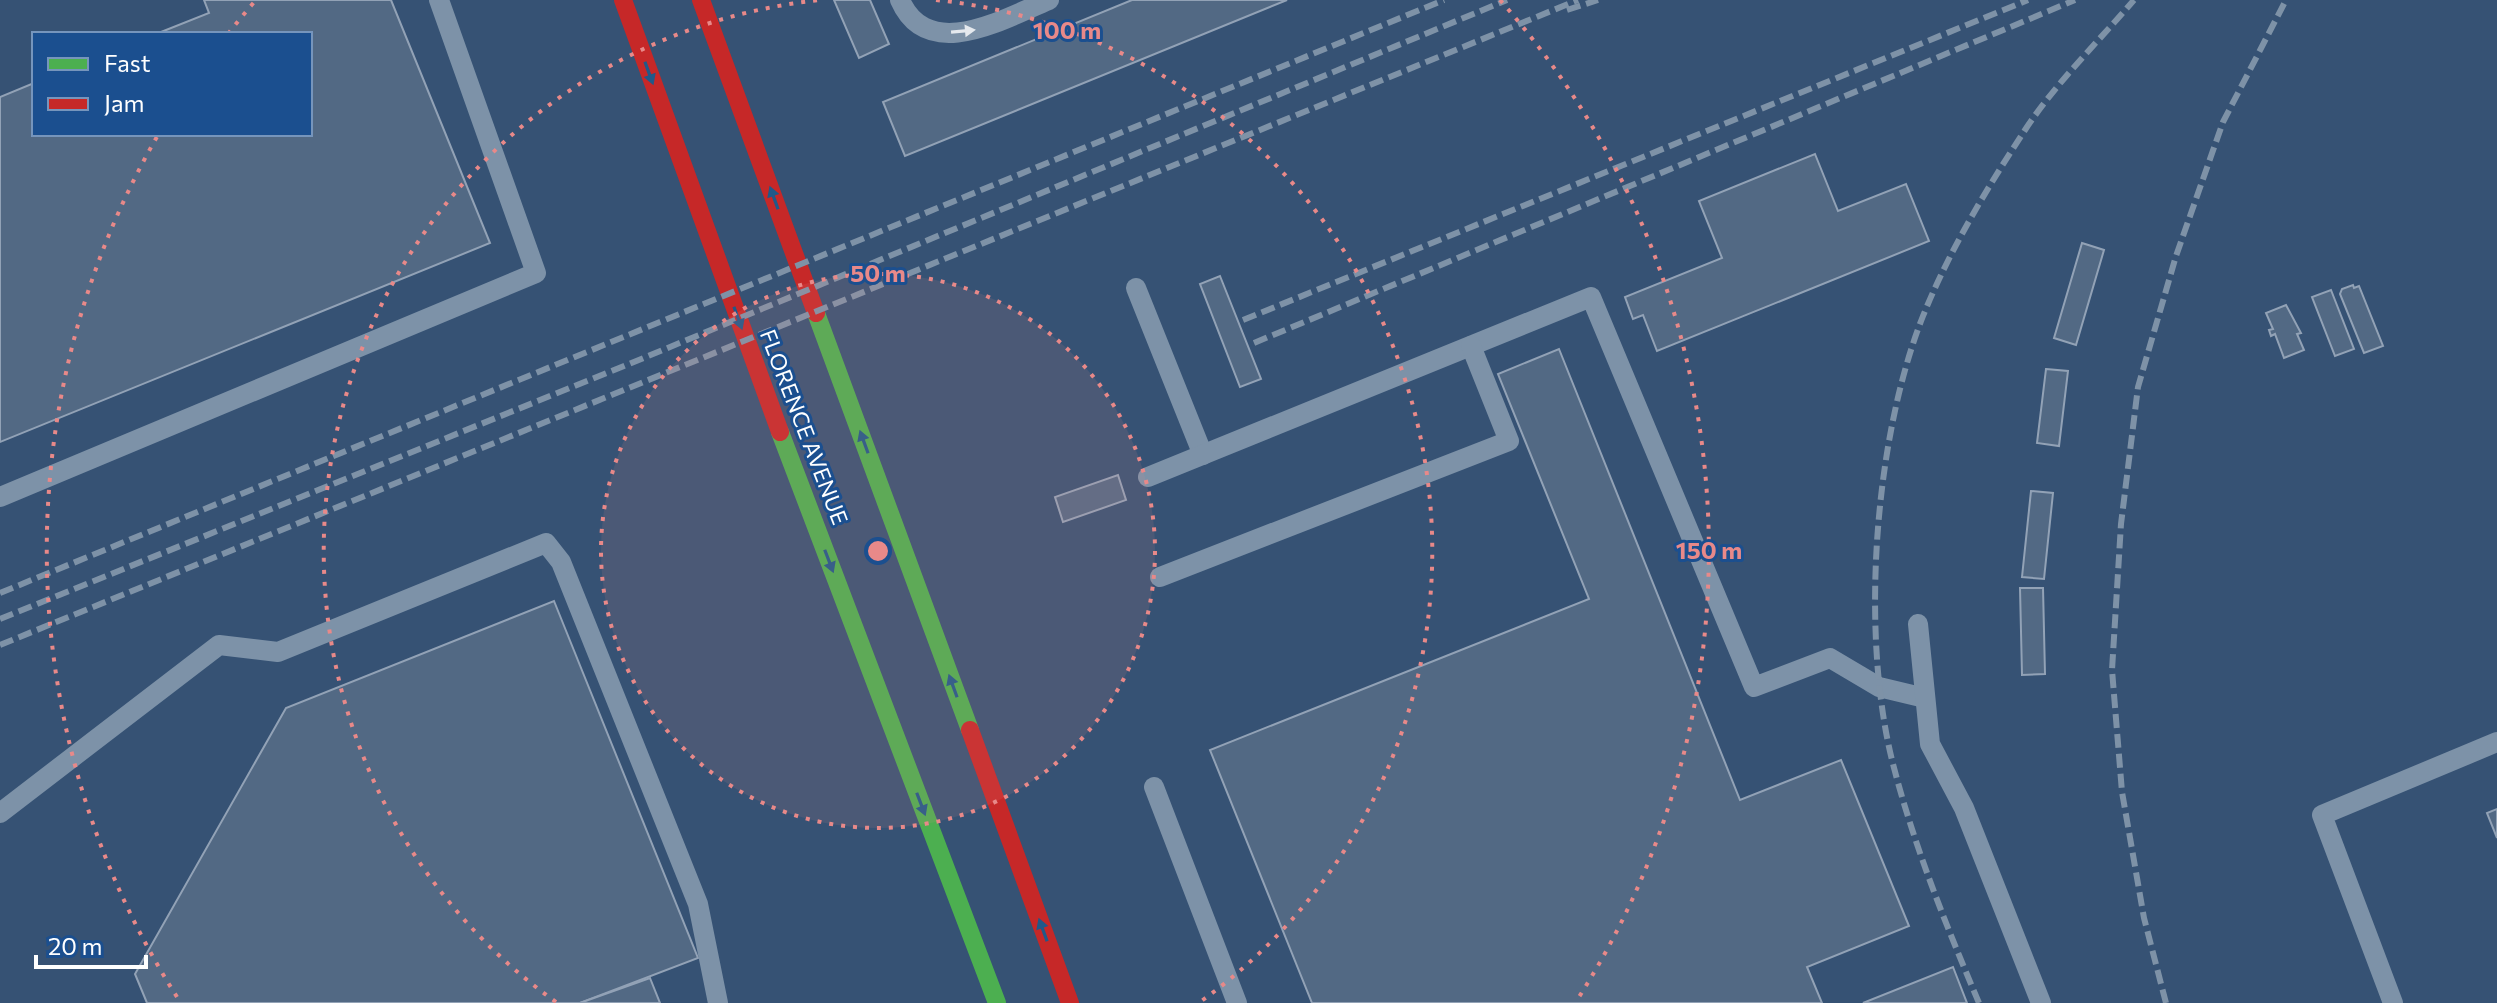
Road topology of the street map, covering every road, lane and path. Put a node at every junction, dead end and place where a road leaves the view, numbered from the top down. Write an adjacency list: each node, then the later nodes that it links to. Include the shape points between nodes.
1 (439, 0): 10 (lane, via 536,273)
2 (623, 0): 18 (main road, FLORENCE AVENUE, one-way to 18)
3 (701, 0): 19 (main road, one-way to 3)
4 (900, 0): 5 (lane, one-way to 5, via 930,32 970,33)
5 (1049, 0)
6 (1136, 288): 8 (lane)
7 (1471, 346): 8 (lane); 11 (lane, via 1509,441); 13 (lane, via 1591,297 1754,687 1830,658 1879,687)
8 (1203, 455): 9 (lane)
9 (1148, 477)
10 (0, 497)
11 (1160, 577)
12 (1918, 624): 13 (lane)
13 (1925, 698): 21 (lane, via 1930,744 1964,808)
14 (2497, 742): 22 (lane, via 2322,815)
15 (1154, 787): 20 (lane)
16 (0, 813): 17 (lane, via 219,645 278,652 546,543 561,562 698,904)
17 (718, 1003)
18 (997, 1003)
19 (1070, 1003)
20 (1237, 1003)
21 (2041, 1003)
22 (2393, 1003)

